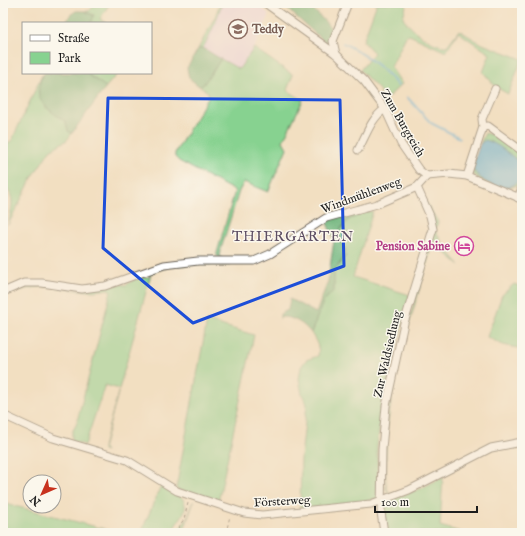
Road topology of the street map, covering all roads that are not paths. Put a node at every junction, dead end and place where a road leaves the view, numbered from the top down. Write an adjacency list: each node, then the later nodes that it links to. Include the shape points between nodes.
1 (265, 3): 3 (street, Zum Burgteich)
2 (348, 3): 3 (street, via 333,41)
3 (336, 54): 5 (street, Zum Burgteich, via 364,81)
4 (495, 89): 6 (street, via 482,119)
5 (384, 109): 7 (street, via 378,113); 9 (street, Zum Burgteich, via 410,161)
6 (482, 127): 8 (street, via 488,126); 10 (street)
7 (358, 150)
8 (522, 151)
9 (427, 176): 10 (street); 11 (street, Windmühlenweg)
10 (467, 176): 13 (street)
11 (417, 187): 14 (street, Windmühlenweg, via 377,204 326,218 282,247 254,261 198,261 164,266 105,286 82,289 42,283 24,284); 17 (street, Zur Waldsiedlung, via 433,229 404,323 391,376 382,448)
12 (522, 188): 13 (street)
13 (520, 199)
14 (3, 292)
15 (3, 415): 17 (street, Försterweg, via 53,438 127,460 177,492 231,510 262,515 371,504)
16 (522, 442): 17 (street, Försterweg, via 491,448 409,490)
17 (382, 500): 18 (street, Zur Waldsiedlung)
18 (384, 533)

